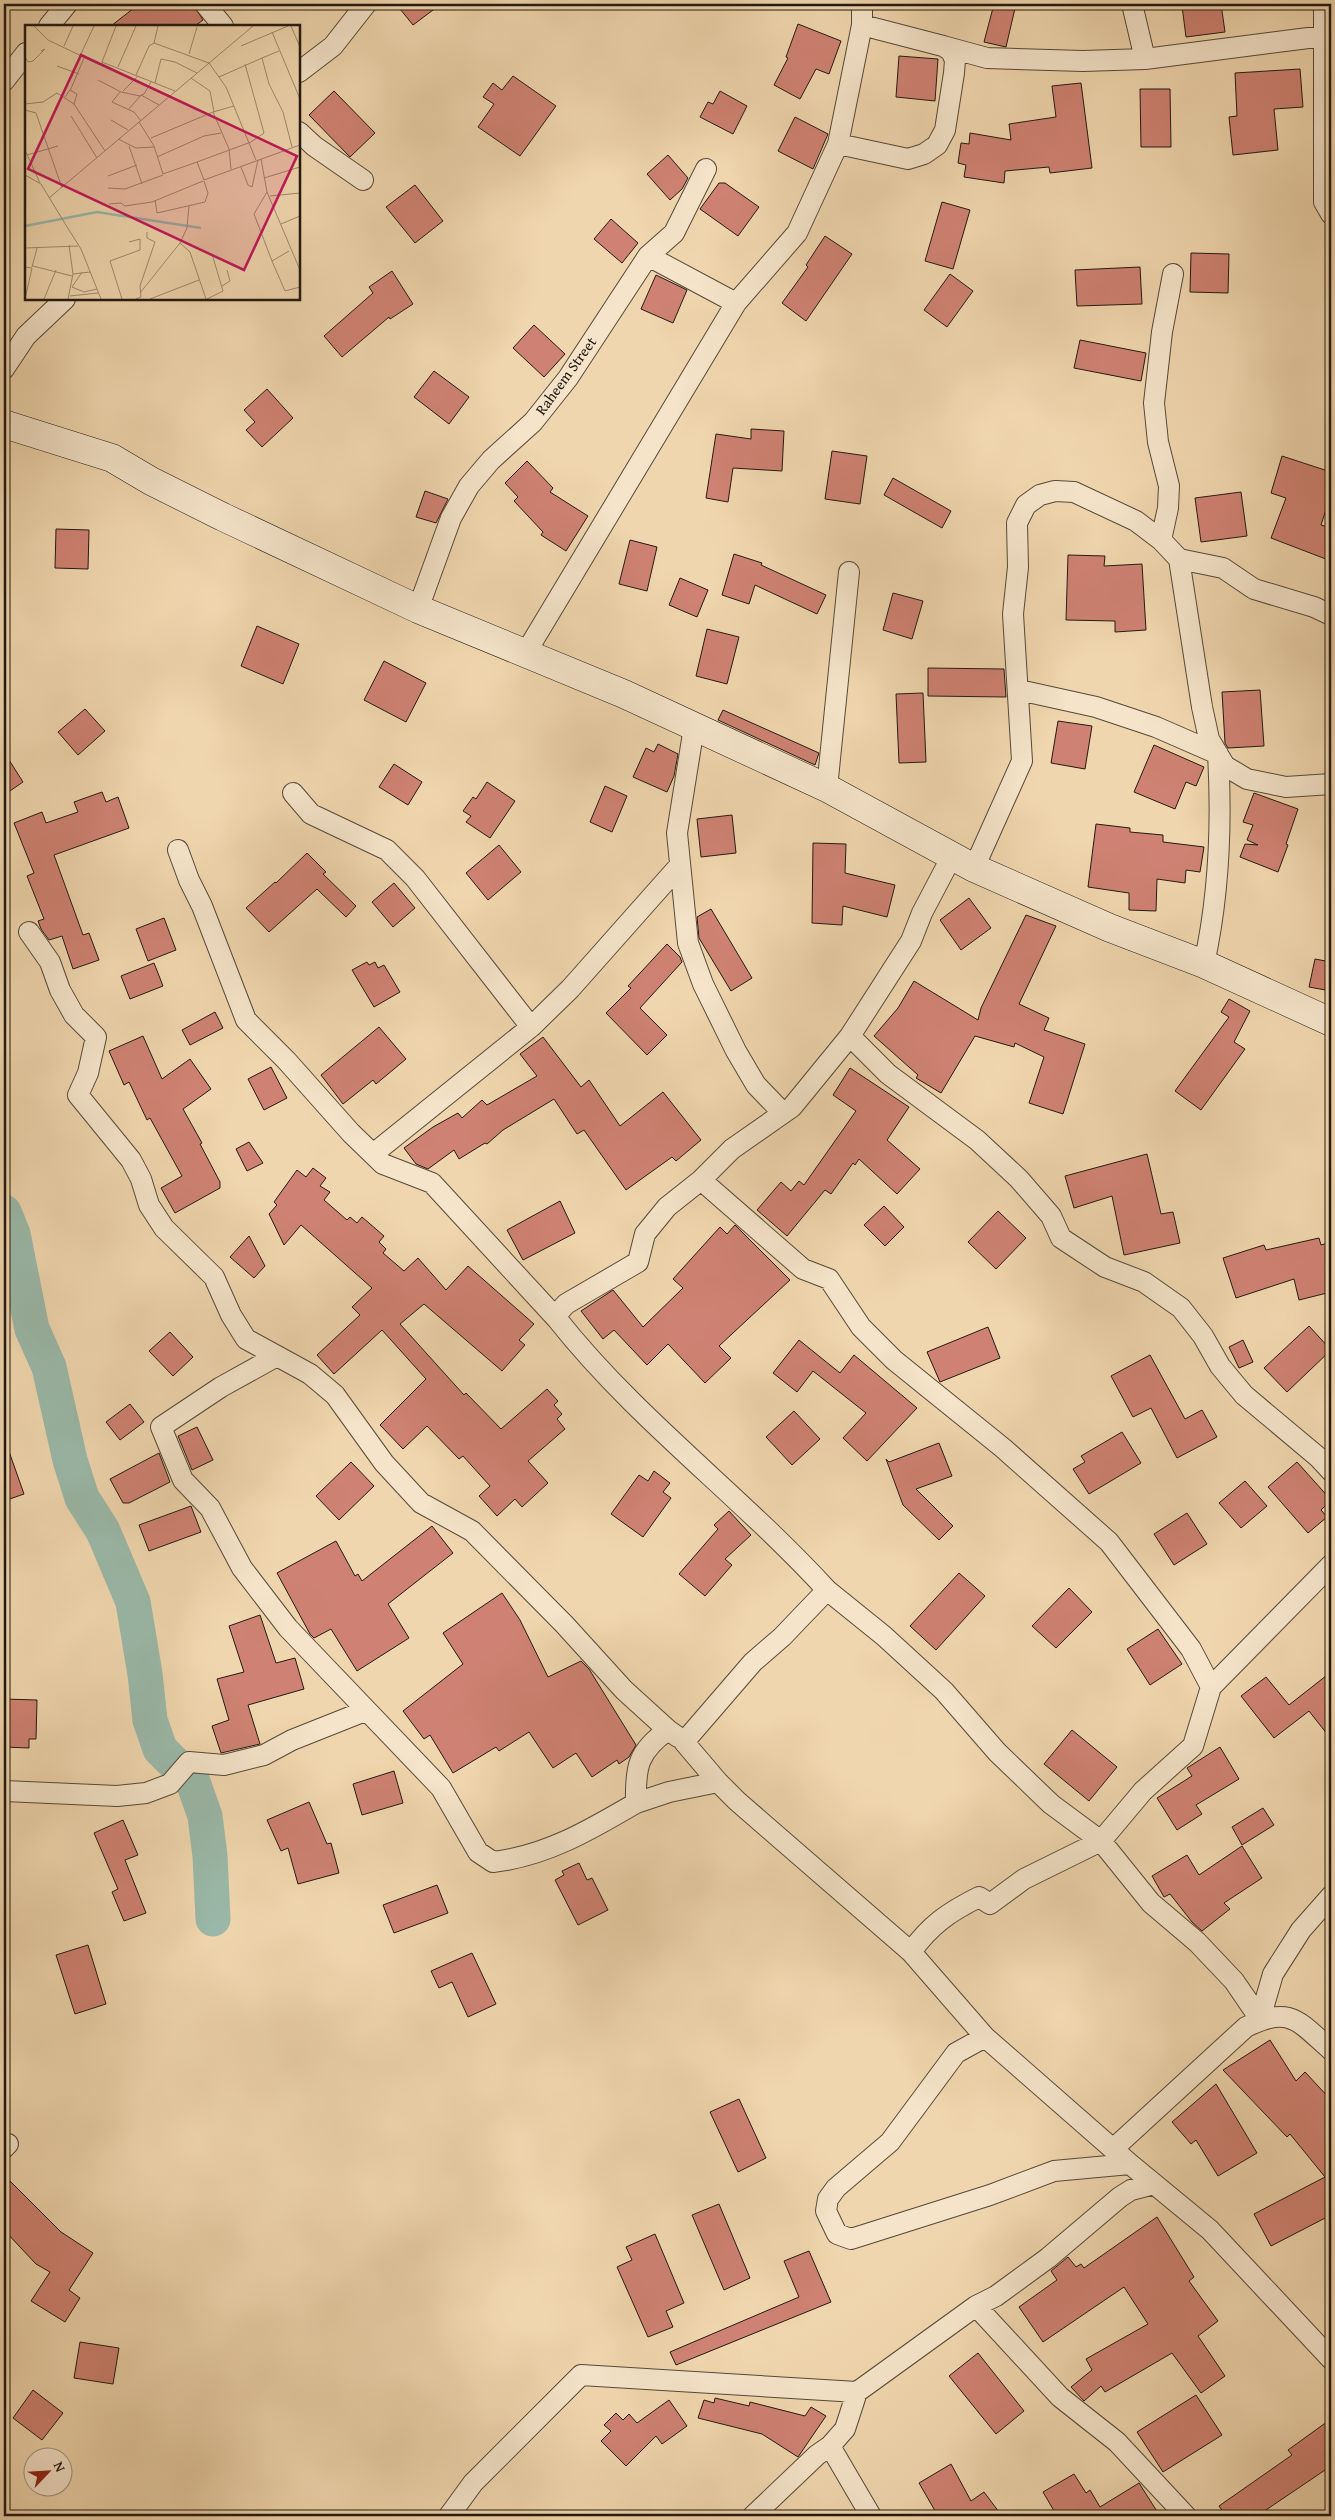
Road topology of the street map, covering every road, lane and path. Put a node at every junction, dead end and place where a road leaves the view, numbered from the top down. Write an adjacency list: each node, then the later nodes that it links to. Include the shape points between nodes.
1 (67, 4): 7 (street)
2 (204, 4): 8 (street)
3 (366, 4): 14 (street, via 333,46)
4 (862, 4): 9 (street)
5 (1132, 4): 13 (street)
6 (1324, 4): 10 (street)
7 (50, 25)
8 (221, 25)
9 (862, 26): 11 (street); 17 (street)
10 (1324, 36): 13 (street); 20 (street, via 1324,202)
11 (943, 46): 13 (street, via 986,58); 17 (street, via 951,51 955,60 945,130 936,145 924,154 908,159)
12 (25, 55): 15 (street)
13 (1145, 59)
14 (300, 71)
15 (4, 81)
16 (300, 133): 19 (street)
17 (838, 144): 24 (street, via 797,233)
18 (706, 169): 21 (street, Raheem Street, via 674,232)
19 (363, 180)
20 (1331, 214)
21 (648, 256): 24 (street); 30 (street, Raheem Street, via 568,378 533,422 491,460 470,486 451,518)
22 (1173, 274): 27 (street, via 1154,402 1158,442 1170,486)
23 (64, 300): 25 (street, via 26,336)
24 (736, 303): 32 (street)
25 (4, 369)
26 (4, 424): 30 (street, via 112,458 150,481)
27 (1161, 540): 28 (street); 33 (street, via 1136,520 1074,492 1055,491 1040,495 1026,505 1017,523 1018,567 1013,614)
28 (1179, 559): 31 (street, via 1224,568 1254,589); 35 (street, via 1202,707 1209,739)
29 (849, 572): 37 (street)
30 (418, 609): 32 (street)
31 (1331, 615)
32 (525, 654): 34 (street)
33 (1019, 690): 35 (street, via 1104,709 1156,726); 40 (street, via 1022,761)
34 (694, 726): 37 (street); 41 (street, via 677,833)
35 (1218, 754): 36 (street, via 1225,766 1248,779 1286,787); 43 (street, via 1221,806 1217,868 1212,927)
36 (1331, 784)
37 (826, 788): 40 (street)
38 (293, 793): 45 (street, via 311,814 387,850 415,878)
39 (178, 850): 48 (street, via 246,1020)
40 (963, 862): 43 (street, via 1110,928); 46 (street)
41 (680, 865): 45 (street, via 570,989); 47 (street, via 688,942 703,984 756,1085)
42 (29, 932): 51 (street, via 50,962 74,1015 96,1037 88,1073 78,1095 131,1160 149,1205 164,1228 214,1277 246,1339)
43 (1204, 964): 44 (street)
44 (1331, 1022)
45 (531, 1027): 48 (street)
46 (850, 1036): 47 (street, via 792,1107); 52 (street, via 888,1074 977,1140 1020,1179 1051,1216 1061,1238 1105,1267 1144,1282 1181,1308 1244,1395)
47 (783, 1113): 49 (street, via 732,1149)
48 (373, 1154): 50 (street, via 383,1164 432,1183)
49 (702, 1180): 50 (street, via 667,1207 645,1234 638,1262 571,1300 558,1312); 55 (street, via 803,1269 829,1279 862,1327 894,1360 1003,1448 1109,1542 1191,1649)
50 (557, 1319): 54 (street, via 634,1404 793,1553)
51 (277, 1356): 56 (street, via 221,1387 161,1427 183,1480 210,1508 242,1568 288,1628); 57 (street, via 310,1374 335,1395 384,1463 421,1503 472,1531 624,1690)
52 (1331, 1471)
53 (1331, 1565): 55 (street)
54 (827, 1590): 57 (street, via 782,1637); 61 (street, via 944,1691 997,1752 1051,1804)
55 (1211, 1687): 61 (street, via 1194,1746 1142,1791)
56 (365, 1711): 59 (street, via 292,1740 264,1755 224,1765 189,1762 170,1784 146,1793 117,1796); 60 (street, via 441,1788 478,1852 492,1862 518,1859 554,1847 580,1836)
57 (676, 1736): 58 (street); 60 (street, via 649,1743 635,1774)
58 (718, 1782): 60 (street); 63 (street)
59 (4, 1791)
60 (636, 1803)
61 (1101, 1841): 63 (street, via 1024,1879 990,1904 979,1897 948,1913 925,1933); 64 (street, via 1151,1903 1197,1942 1234,1981)
62 (1331, 1896): 64 (street, via 1301,1930 1273,1974)
63 (911, 1952): 65 (street)
64 (1260, 2020): 66 (street, via 1284,2015 1299,2021); 67 (street, via 1246,2027)
65 (985, 2037): 67 (street); 68 (street, via 956,2053 890,2142 836,2188 828,2199 826,2211 837,2234 851,2239 1054,2171)
66 (1331, 2050)
67 (1113, 2149): 68 (street)
68 (1130, 2164): 69 (street)
69 (1154, 2184): 70 (street, via 1131,2190 1120,2197 1048,2258 996,2296); 71 (street, via 1210,2230)
70 (976, 2306): 72 (street); 77 (street, via 1060,2397 1117,2442)
71 (1331, 2359)
72 (858, 2392): 73 (street, via 845,2428); 74 (street, via 581,2375 473,2483)
73 (830, 2446): 75 (street); 76 (street)
74 (448, 2516)
75 (753, 2516)
76 (871, 2516)
77 (1186, 2516)

